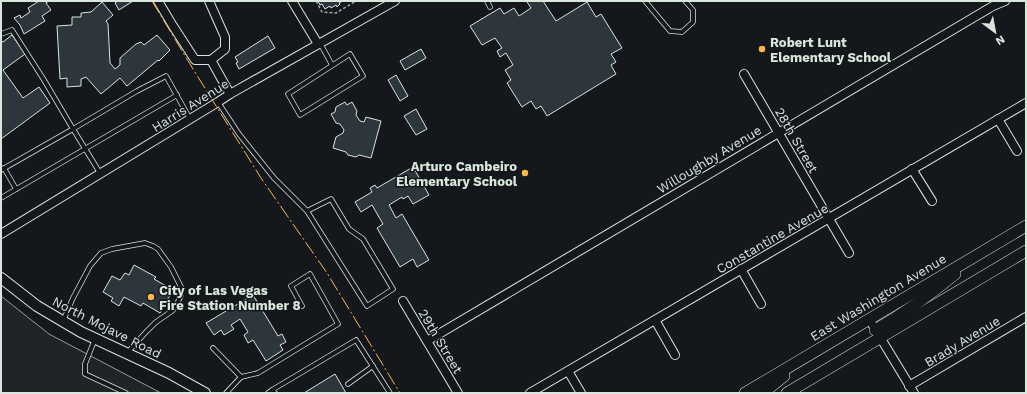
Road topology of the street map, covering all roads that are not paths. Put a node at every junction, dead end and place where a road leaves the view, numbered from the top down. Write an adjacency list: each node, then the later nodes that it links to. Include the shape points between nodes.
1 (158, 1): 12 (street, via 195,60)
2 (209, 1): 12 (street, via 225,37 225,49)
3 (292, 1): 11 (street)
4 (395, 1): 11 (street, Harris Avenue)
5 (487, 1): 9 (lane)
6 (645, 1): 7 (lane, via 670,31 682,32 694,22 693,10)
7 (685, 1)
8 (1005, 1): 22 (street, Willoughby Avenue)
9 (490, 7)
10 (1, 34): 21 (lane, via 12,30)
11 (319, 44): 13 (lane); 15 (street, Harris Avenue)
12 (211, 60): 15 (street)
13 (332, 65): 13 (lane, via 288,94 300,115 363,76 350,54)
14 (744, 74): 22 (street, 28th Street)
15 (230, 94): 17 (street, Harris Avenue)
16 (177, 95): 19 (lane); 21 (lane, via 166,76); 23 (lane)
17 (218, 102): 19 (street, Harris Avenue); 31 (lane, via 274,178)
18 (1026, 103): 20 (street, Constantine Avenue)
19 (190, 119): 27 (street, Harris Avenue)
20 (998, 119): 24 (street); 26 (street, Constantine Avenue)
21 (73, 129): 23 (lane); 25 (lane)
22 (778, 132): 32 (street, 28th Street); 49 (street, Willoughby Avenue)
23 (85, 148): 27 (lane); 28 (lane)
24 (1017, 151)
25 (3, 169): 28 (lane)
26 (912, 169): 30 (street); 32 (street, Constantine Avenue)
27 (100, 173): 34 (street, Harris Avenue)
28 (16, 189): 29 (lane)
29 (1, 198)
30 (932, 201)
31 (307, 211): 31 (lane, via 367,306 393,289 363,239 349,229 331,199)
32 (829, 219): 37 (street, 28th Street); 38 (street, Constantine Avenue)
33 (1026, 226): 35 (main road, East Washington Avenue)
34 (1, 234)
35 (983, 251): 44 (main road, East Washington Avenue); 47 (main road)
36 (1026, 251): 47 (main road)
37 (849, 253)
38 (741, 269): 41 (street); 45 (street, Constantine Avenue)
39 (1, 278): 46 (street, North Mojave Road, via 37,306)
40 (403, 301): 49 (street, 29th Street)
41 (761, 304)
42 (302, 306): 56 (lane, via 291,286 310,274 338,324 258,373)
43 (1026, 317): 58 (street, Brady Avenue)
44 (869, 319): 47 (street); 53 (main road, East Washington Avenue)
45 (655, 320): 52 (street); 55 (street, Constantine Avenue)
46 (63, 321): 48 (street, North Mojave Road); 51 (lane, via 90,266 101,253 145,243 153,246 171,268 181,287 181,295 172,311 151,327)
47 (878, 334): 58 (street); 70 (main road)
48 (95, 338): 51 (street, North Mojave Road); 60 (lane, via 85,364 86,374)
49 (426, 341): 65 (street, 29th Street)
50 (213, 348): 56 (lane)
51 (127, 353): 61 (street, North Mojave Road)
52 (675, 355)
53 (805, 357): 68 (main road, East Washington Avenue); 69 (main road)
54 (373, 366): 57 (lane); 59 (lane, via 356,340); 64 (lane)
55 (568, 371): 66 (street, Constantine Avenue); 67 (street)
56 (241, 377): 62 (lane)
57 (348, 384)
58 (912, 390)
59 (274, 391): 63 (lane)
60 (126, 393)
61 (205, 393)
62 (226, 393)
63 (268, 393)
64 (390, 393)
65 (458, 393)
66 (530, 393)
67 (581, 393)
68 (746, 393)
69 (762, 393)
70 (787, 393)

